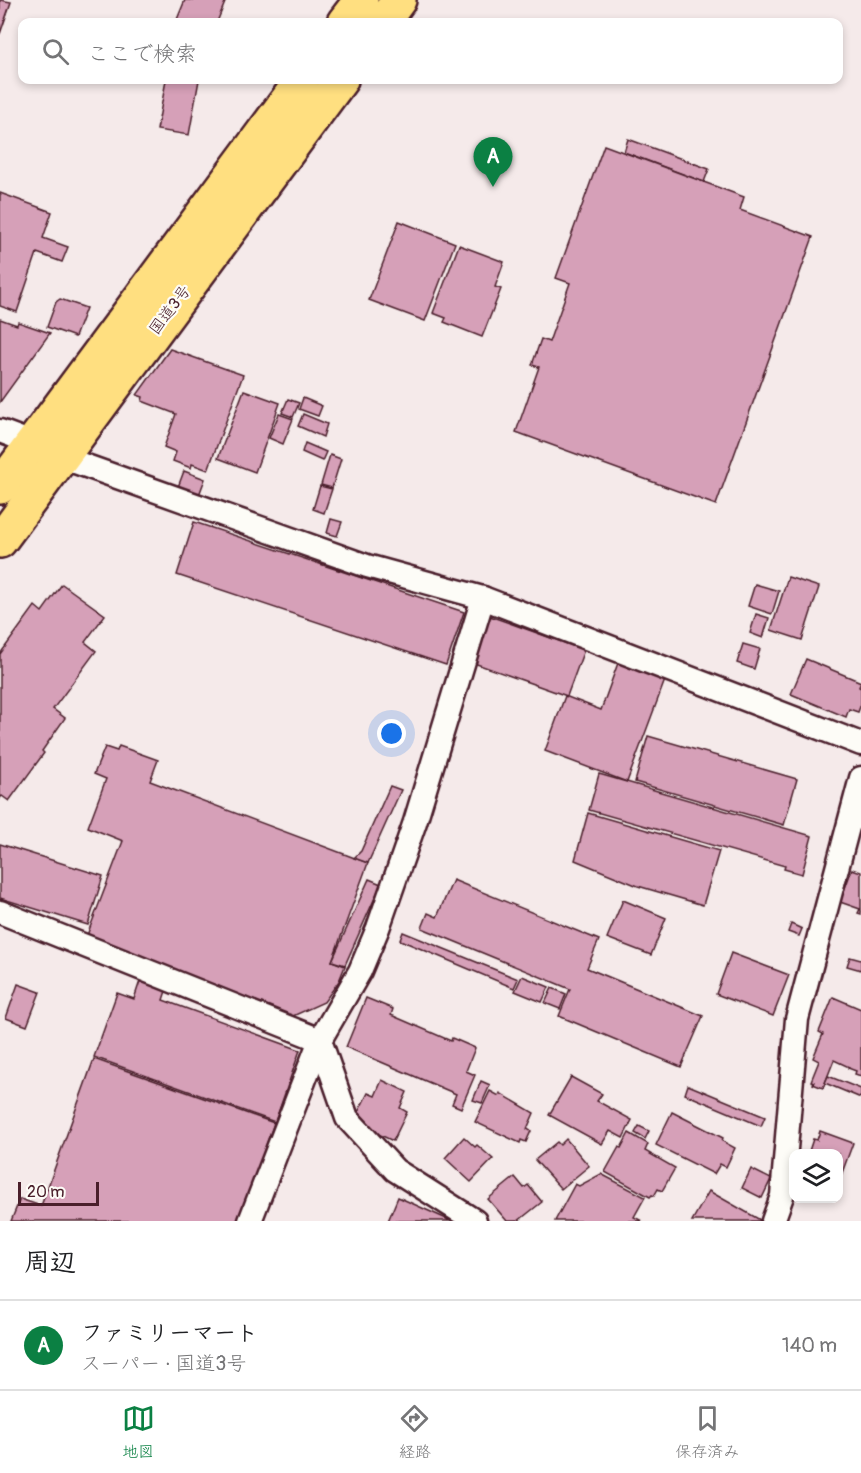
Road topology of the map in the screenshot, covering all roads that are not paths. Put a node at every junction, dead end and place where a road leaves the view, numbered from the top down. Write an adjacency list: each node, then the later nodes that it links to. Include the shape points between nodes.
1 (361, 0): 3 (highway)
2 (399, 0): 4 (highway)
3 (347, 18)
4 (386, 18)
5 (299, 84): 8 (highway, 国道3号)
6 (337, 84): 9 (highway, 国道3号)
7 (0, 431): 8 (street)
8 (32, 443): 9 (street); 10 (highway, 国道3号)
9 (61, 457): 11 (highway, 国道3号); 12 (street, via 367,566)
10 (0, 487)
11 (0, 541)
12 (483, 598): 13 (street); 16 (street, via 415,822 378,928 360,971)
13 (861, 744)
14 (861, 778): 19 (street, via 797,1019 782,1196)
15 (0, 912): 16 (street)
16 (320, 1040): 17 (street); 18 (street, via 347,1118 395,1170)
17 (250, 1221)
18 (476, 1221)
19 (773, 1221)

